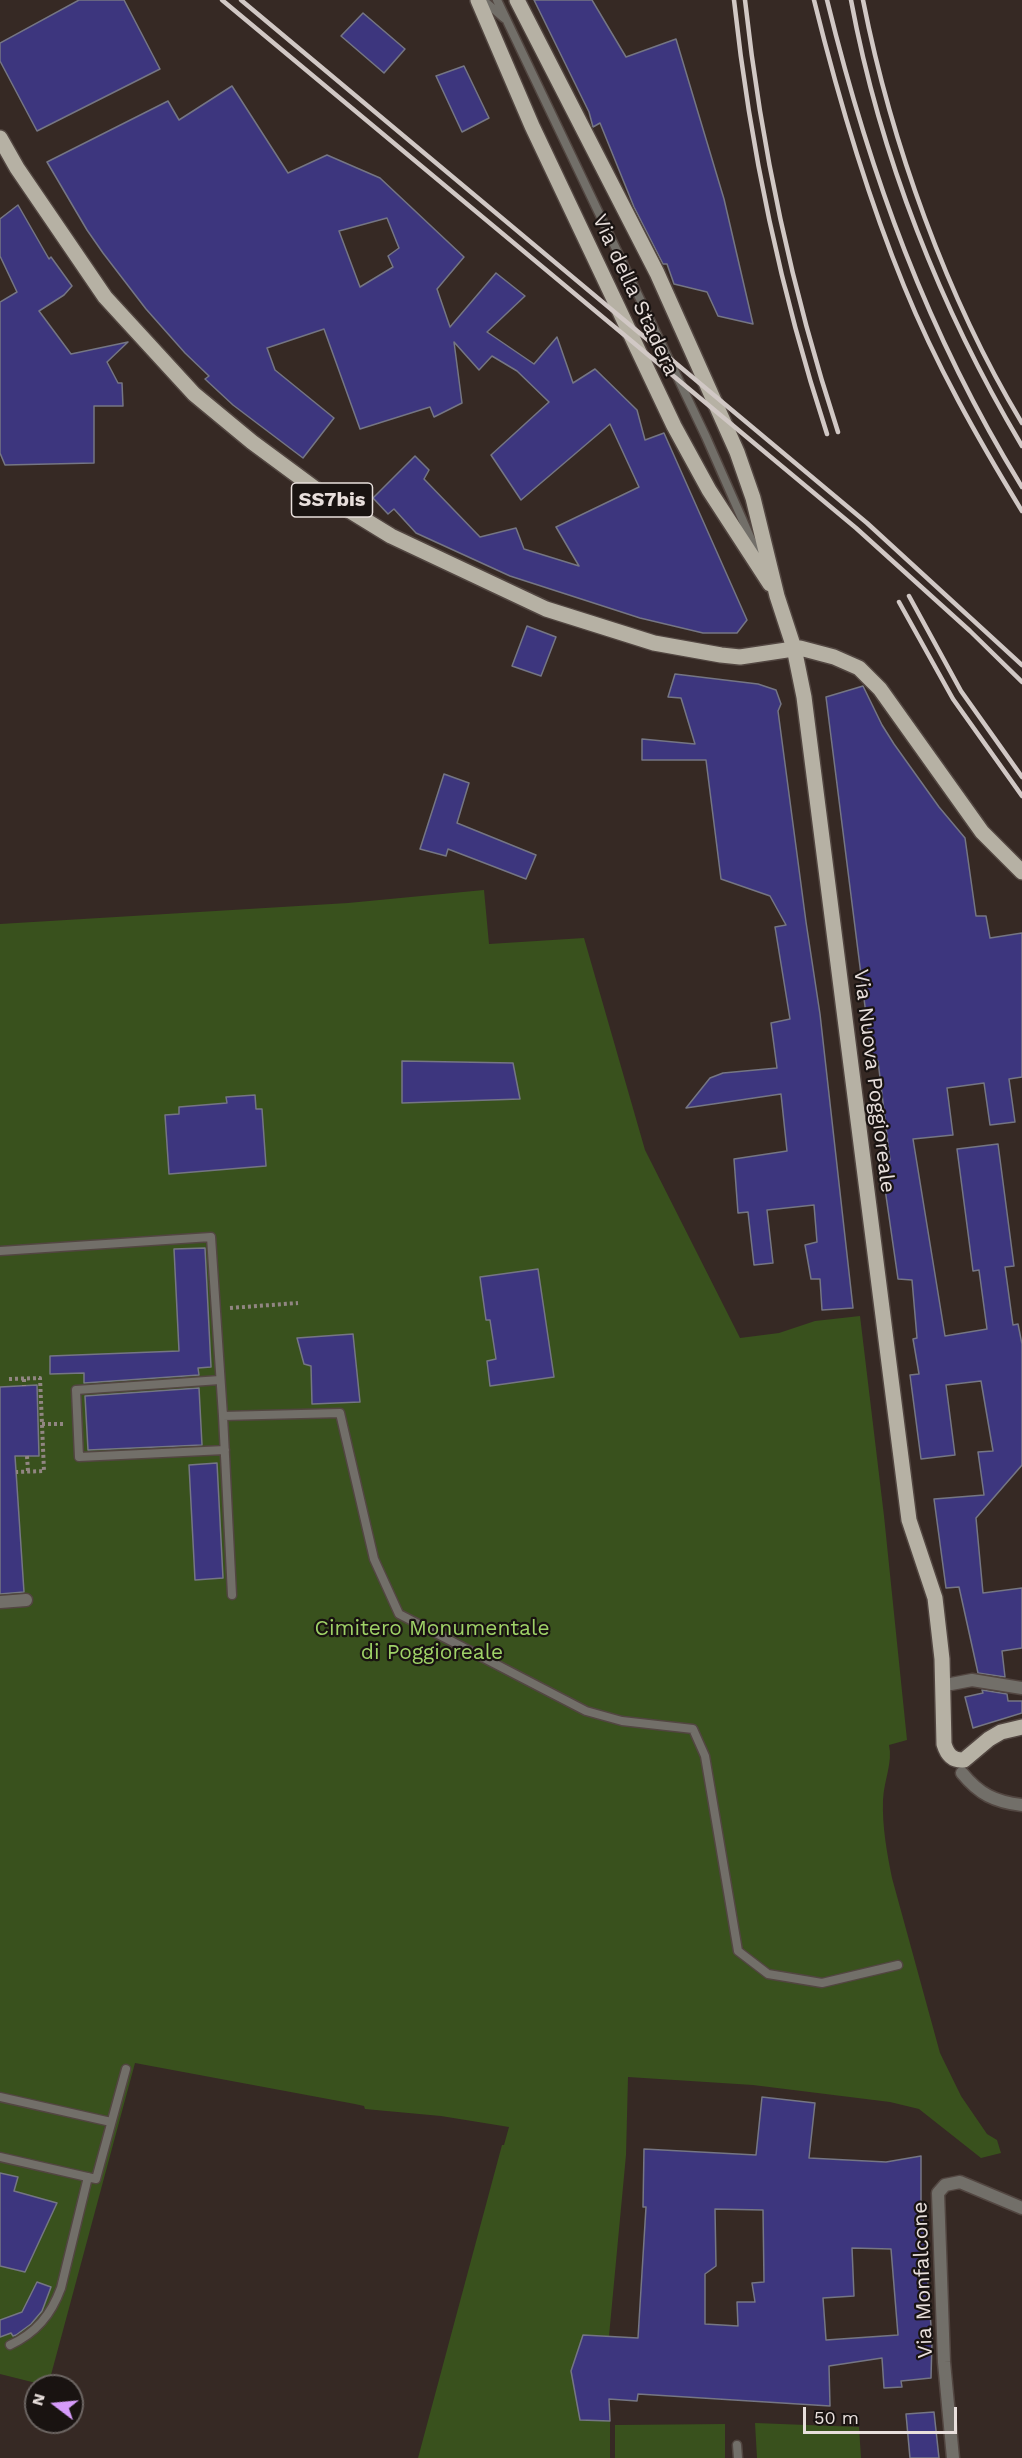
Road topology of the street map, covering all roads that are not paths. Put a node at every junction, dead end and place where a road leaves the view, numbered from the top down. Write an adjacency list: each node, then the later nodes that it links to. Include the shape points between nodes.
1 (478, 0): 8 (main road, Via della Stadera, via 532,126 674,426)
2 (483, 0): 6 (lane)
3 (497, 0): 6 (lane)
4 (505, 0): 6 (lane)
5 (517, 0): 8 (main road, Via della Stadera, via 657,273 737,452 753,498)
6 (506, 20): 8 (lane, via 706,437)
7 (0, 138): 9 (main road, SS7bis, via 105,297 194,394 321,493 391,536 546,609 654,643 721,655 740,657)
8 (777, 596): 9 (main road, Via della Stadera)
9 (794, 648): 10 (main road, via 834,657 869,676 982,832); 20 (main road, Via Nuova Poggioreale, via 804,700 909,1520 935,1598 943,1669 944,1744 949,1755 958,1760 970,1756 1001,1732)
10 (1022, 872)
11 (0, 1251): 12 (lane, via 211,1237 212,1310)
12 (220, 1380): 13 (lane); 14 (lane, via 76,1390 79,1457)
13 (223, 1416): 14 (lane); 23 (lane, via 340,1413 374,1559 399,1614 586,1711 693,1729 705,1756 738,1950 768,1974 822,1983)
14 (225, 1450): 15 (lane)
15 (232, 1595)
16 (26, 1600): 17 (street)
17 (0, 1602)
18 (951, 1684): 19 (street, via 972,1680)
19 (1022, 1688)
20 (1022, 1727)
21 (962, 1773): 22 (street, via 991,1799)
22 (1022, 1805)
23 (898, 1965)
24 (126, 2069): 26 (lane)
25 (0, 2097): 26 (lane)
26 (111, 2122): 28 (lane, via 96,2179)
27 (0, 2157): 28 (lane)
28 (88, 2177): 30 (lane, via 55,2304 34,2330)
29 (1022, 2208): 33 (street, Via Monfalcone, via 960,2182 945,2185 938,2193 944,2362)
30 (10, 2345)
31 (737, 2445): 32 (lane)
32 (738, 2458)
33 (953, 2458)

